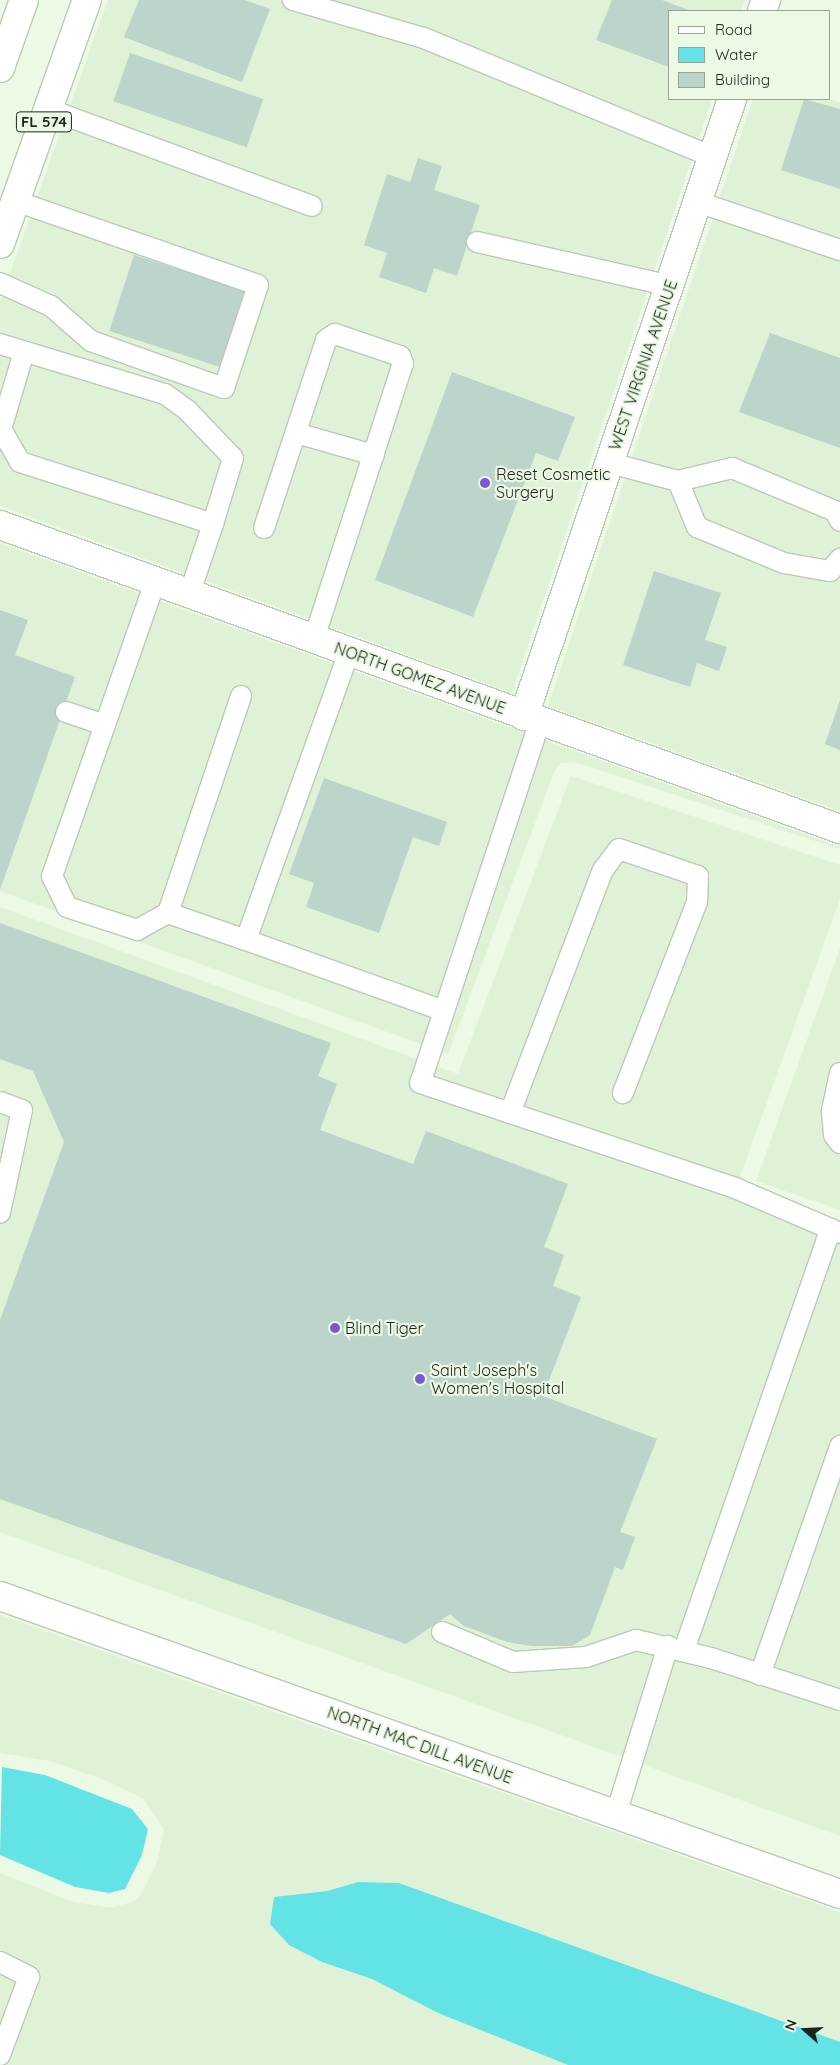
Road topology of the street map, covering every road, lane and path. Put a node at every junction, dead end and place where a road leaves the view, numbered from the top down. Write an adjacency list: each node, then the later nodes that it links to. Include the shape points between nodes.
1 (24, 0): 4 (street)
2 (87, 0): 6 (street, FL 574)
3 (293, 0): 7 (lane, via 424,38)
4 (0, 68)
5 (732, 100): 7 (street, WEST VIRGINIA AVENUE)
6 (48, 109): 8 (street, FL 574); 10 (lane)
7 (713, 157): 9 (street, WEST VIRGINIA AVENUE)
8 (16, 201): 12 (street, FL 574); 14 (lane, via 258,285 224,388 91,341 51,306)
9 (698, 202): 13 (lane); 15 (street, WEST VIRGINIA AVENUE)
10 (312, 206)
11 (477, 242): 15 (lane)
12 (0, 244)
13 (840, 250)
14 (0, 283)
15 (670, 286): 20 (street, WEST VIRGINIA AVENUE)
16 (0, 344): 17 (lane)
17 (24, 352): 23 (lane, via 165,394 187,410 233,458); 23 (lane, via 2,429 20,462)
18 (296, 433): 19 (lane); 19 (lane, via 326,340 335,334 400,356 403,363); 25 (lane)
19 (374, 455): 29 (lane)
20 (610, 463): 21 (lane); 33 (street, WEST VIRGINIA AVENUE)
21 (678, 482): 22 (lane, via 732,468 835,511); 26 (lane, via 698,527 784,563 830,571)
22 (840, 521)
23 (213, 524): 28 (lane)
24 (0, 525): 27 (street, NORTH GOMEZ AVENUE)
25 (264, 528)
26 (840, 559)
27 (155, 582): 28 (street, NORTH GOMEZ AVENUE); 34 (lane)
28 (189, 594): 29 (street, NORTH GOMEZ AVENUE)
29 (314, 639): 30 (street, NORTH GOMEZ AVENUE)
30 (349, 652): 33 (street, NORTH GOMEZ AVENUE); 37 (lane)
31 (241, 696): 36 (lane)
32 (66, 712): 34 (lane)
33 (532, 719): 35 (street, NORTH GOMEZ AVENUE); 38 (lane)
34 (105, 726): 36 (lane, via 52,876 67,906 137,930)
35 (840, 829)
36 (168, 912): 37 (lane)
37 (246, 940): 38 (lane)
38 (444, 1011): 42 (lane, via 420,1083)
39 (840, 1073): 43 (lane, via 832,1112 834,1135)
40 (623, 1093): 42 (lane, via 697,902 698,876 619,849 603,870)
41 (0, 1102): 44 (lane, via 22,1110)
42 (510, 1113): 45 (lane, via 734,1188)
43 (840, 1143)
44 (0, 1213)
45 (835, 1231): 49 (lane)
46 (840, 1446): 50 (lane)
47 (0, 1596): 52 (street, NORTH MAC DILL AVENUE)
48 (442, 1632): 49 (lane, via 513,1662 586,1657 636,1640)
49 (676, 1648): 50 (lane); 52 (lane)
50 (760, 1675): 51 (lane)
51 (840, 1700)
52 (616, 1814): 53 (street, NORTH MAC DILL AVENUE)
53 (840, 1894)
54 (0, 1962): 55 (lane, via 29,1977)
55 (0, 2055)

